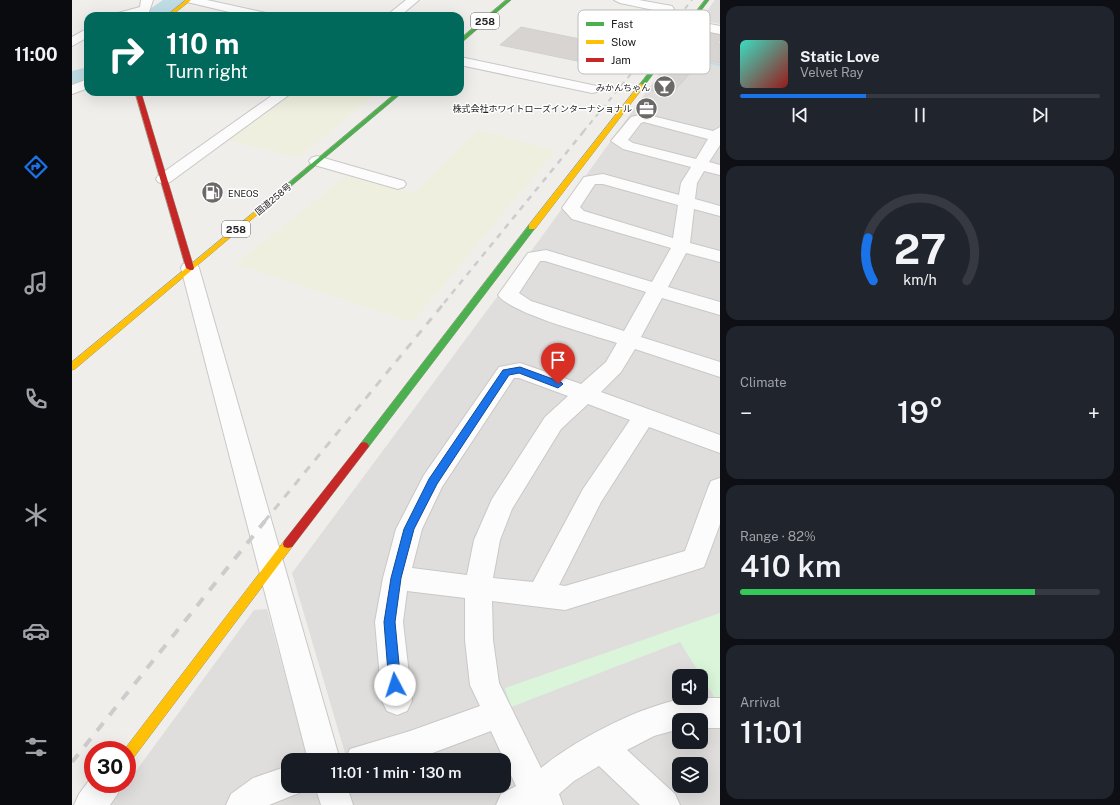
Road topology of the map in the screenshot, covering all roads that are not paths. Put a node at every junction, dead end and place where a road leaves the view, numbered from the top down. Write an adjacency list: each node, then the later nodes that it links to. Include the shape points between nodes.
1 (147, 0): 9 (street, via 145,9)
2 (190, 0): 10 (main road); 11 (street)
3 (414, 0): 12 (street)
4 (510, 0): 16 (main road, 258)
5 (620, 0): 7 (street)
6 (707, 0): 8 (main road)
7 (668, 9)
8 (700, 10)
9 (135, 12)
10 (174, 12)
11 (244, 12)
12 (398, 12)
13 (710, 28): 14 (street)
14 (720, 30)
15 (84, 34): 17 (street)
16 (464, 39)
17 (72, 42)
18 (464, 62): 20 (street)
19 (651, 74): 44 (main road)
20 (592, 89)
21 (139, 96): 28 (main road)
22 (280, 96): 28 (street)
23 (395, 96): 25 (main road, 国道258号 / 258)
24 (719, 135): 26 (street); 26 (street, via 644,118 636,120 620,141 628,146)
25 (318, 161): 29 (street); 34 (main road, 国道258号 / 258)
26 (699, 165): 27 (street); 30 (street, via 689,184)
27 (720, 170)
28 (164, 179): 34 (main road)
29 (398, 184)
30 (688, 202): 31 (street); 32 (street); 32 (street, via 603,179 590,180 571,208 578,215)
31 (720, 211)
32 (681, 246): 33 (street); 35 (street)
33 (720, 257)
34 (190, 268): 38 (main road, 国道258号 / 258); 44 (street)
35 (657, 290): 36 (street); 37 (street); 37 (street, via 546,255 534,257 508,295 524,306)
36 (720, 309)
37 (629, 341): 39 (street); 40 (street, via 614,367)
38 (72, 367)
39 (720, 370)
40 (584, 394): 41 (street); 45 (street, via 520,370 506,372 433,482 409,529); 46 (street, via 554,423 501,506 487,540)
41 (644, 417): 42 (street); 47 (street, via 592,496)
42 (720, 444)
43 (720, 488): 47 (street, via 695,559 564,598)
44 (272, 566): 51 (main road); 53 (street)
45 (396, 578): 46 (street); 48 (street, via 389,622)
46 (478, 588): 47 (street); 50 (street, via 479,640 485,685)
47 (540, 595)
48 (397, 701)
49 (720, 713): 52 (street, via 684,713 649,723)
50 (498, 714): 54 (street); 58 (street)
51 (136, 744)
52 (601, 747): 58 (street, via 563,770); 62 (street)
53 (322, 753)
54 (386, 753)
55 (281, 784): 60 (street, via 264,789)
56 (99, 793): 59 (street)
57 (333, 793): 61 (street)
58 (532, 801)
59 (90, 805)
60 (242, 805)
61 (337, 805)
62 (664, 805)

